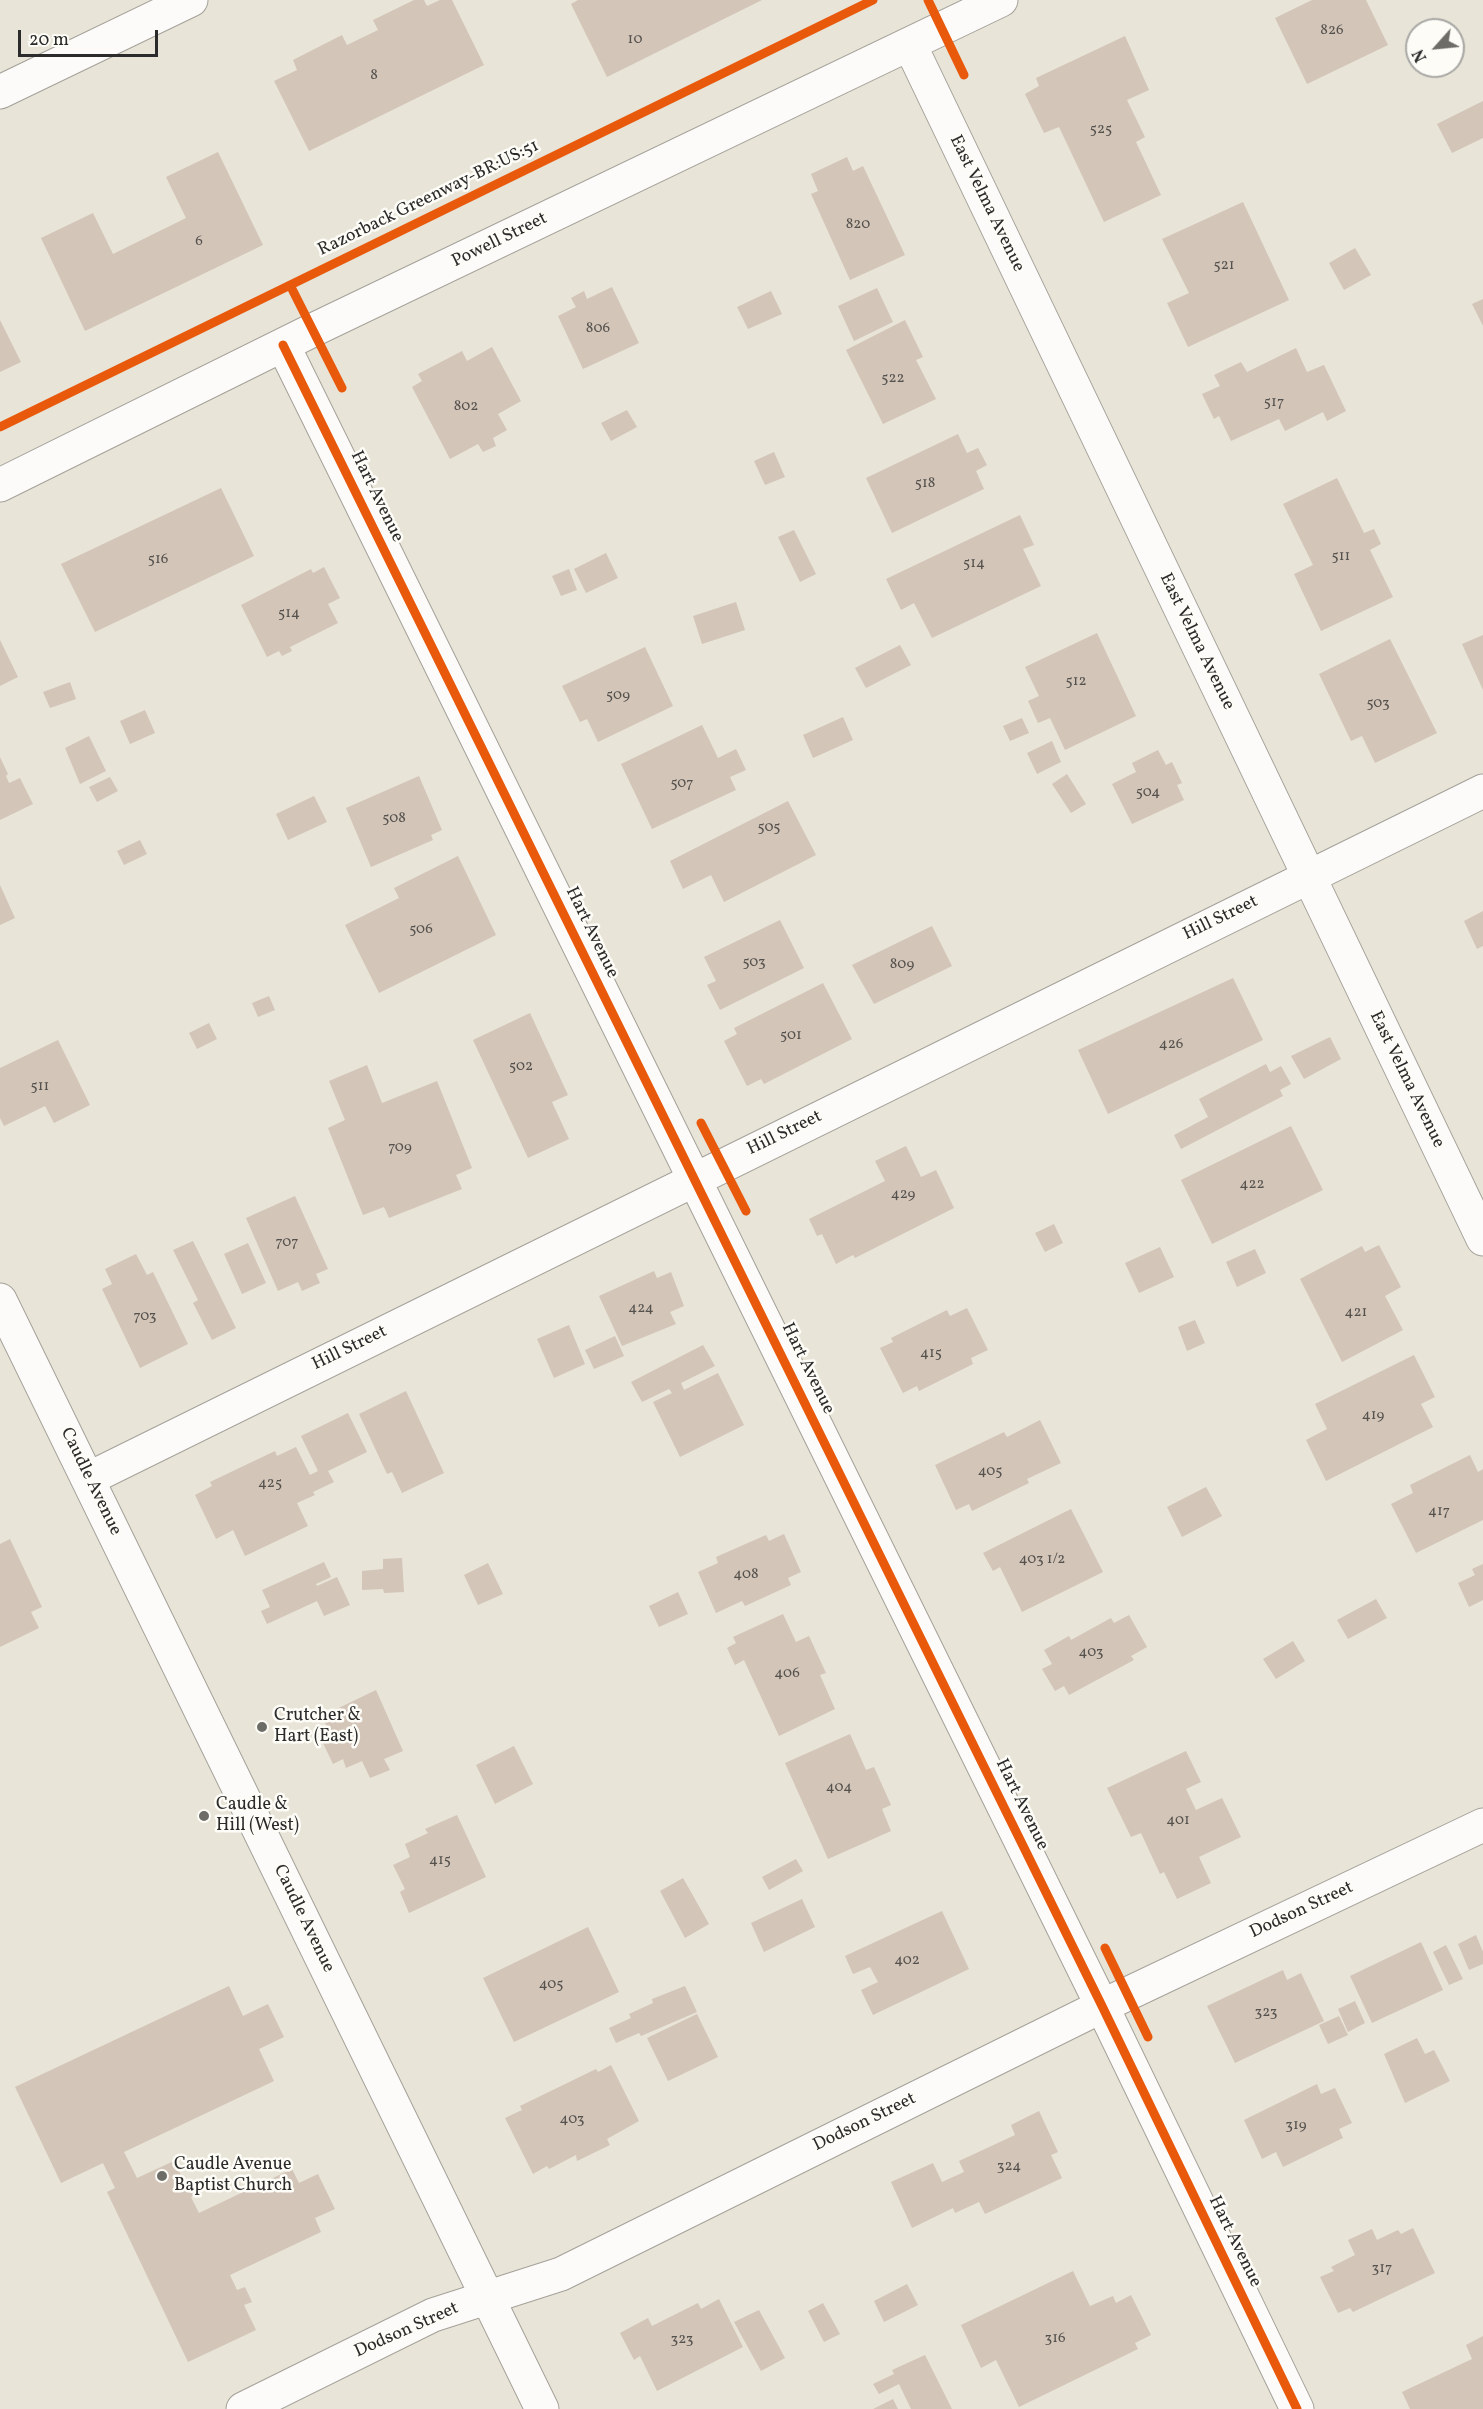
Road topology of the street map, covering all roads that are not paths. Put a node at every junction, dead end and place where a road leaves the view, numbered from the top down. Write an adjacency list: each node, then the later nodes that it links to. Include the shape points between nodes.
1 (191, 0): 4 (street)
2 (1001, 0): 3 (street, Powell Street)
3 (910, 45): 5 (street, Powell Street); 8 (street, East Velma Avenue)
4 (0, 92)
5 (283, 345): 6 (street, Powell Street); 9 (street, Hart Avenue)
6 (0, 485)
7 (1483, 791): 8 (street, Hill Street)
8 (1308, 876): 9 (street, Hill Street); 10 (street, East Velma Avenue)
9 (694, 1179): 12 (street, Hill Street); 14 (street, Hart Avenue)
10 (1483, 1239)
11 (0, 1300): 12 (street, Caudle Avenue)
12 (88, 1479): 15 (street, Caudle Avenue)
13 (1483, 1825): 14 (street, Dodson Street)
14 (1102, 2006): 15 (street, Dodson Street, via 561,2274); 18 (street, Hart Avenue)
15 (487, 2298): 16 (street, Dodson Street, via 433,2315); 17 (street, Caudle Avenue)
16 (243, 2409)
17 (542, 2409)
18 (1296, 2409)

